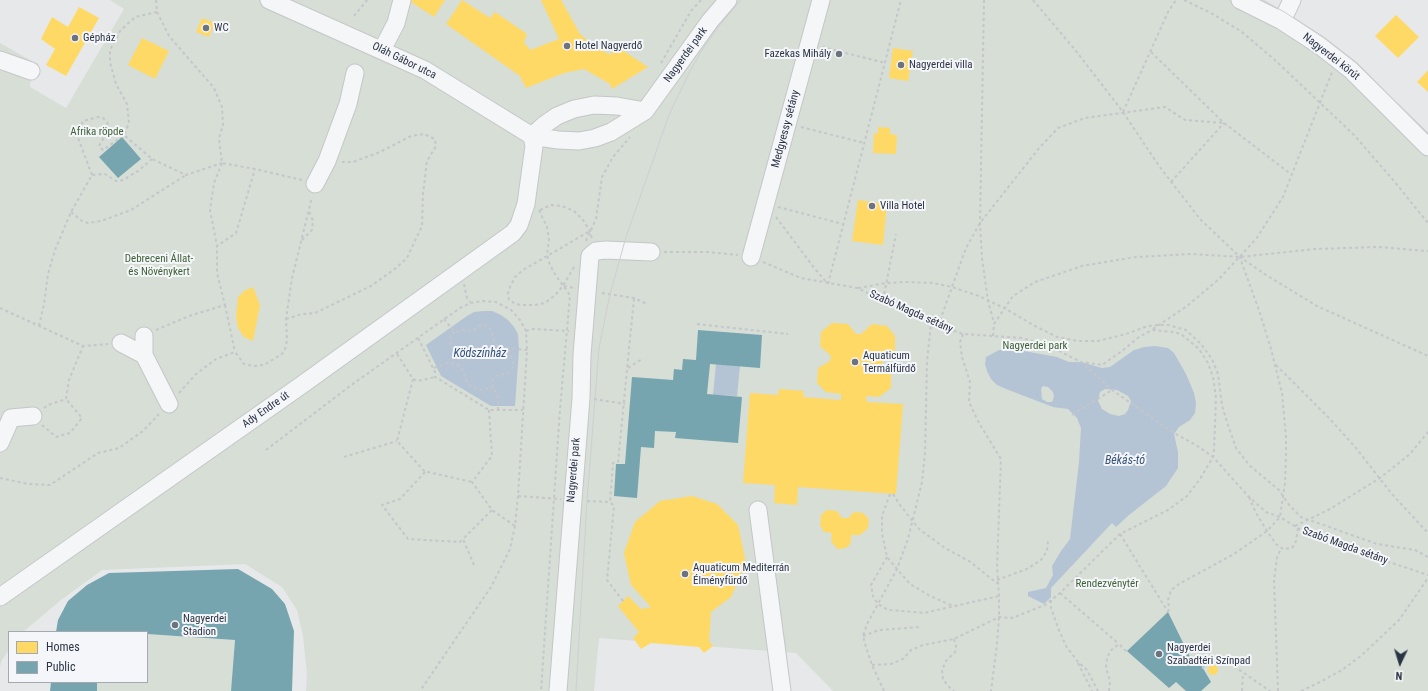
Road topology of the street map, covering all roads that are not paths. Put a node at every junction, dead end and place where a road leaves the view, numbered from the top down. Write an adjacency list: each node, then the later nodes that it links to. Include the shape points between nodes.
1 (269, 0): 8 (street, Oláh Gábor utca)
2 (402, 0): 8 (street, via 396,23)
3 (728, 0): 12 (street, Nagyerdei park)
4 (821, 0): 17 (street, Medgyessy sétány)
5 (1240, 0): 7 (street, Nagyerdei körút)
6 (1292, 0): 7 (street)
7 (1282, 22): 14 (street, Nagyerdei körút, via 1320,45 1351,70)
8 (382, 50): 13 (street, Oláh Gábor utca, via 425,70)
9 (0, 60): 10 (street)
10 (31, 72)
11 (355, 73): 15 (street, via 348,104 327,161)
12 (645, 111): 13 (street, via 624,125 595,138 579,141); 13 (street, via 594,105 574,109 557,116)
13 (532, 136): 25 (street, Ady Endre út, via 534,146 526,204 519,225 513,233)
14 (1428, 147)
15 (315, 184)
16 (651, 252): 26 (street, Nagyerdei park, via 590,247 588,292 576,331 581,398)
17 (751, 257)
18 (144, 336): 20 (street)
19 (121, 343): 20 (street)
20 (144, 355): 21 (street)
21 (169, 404)
22 (33, 416): 23 (street, via 11,418)
23 (0, 443)
24 (758, 510): 27 (street)
25 (0, 597)
26 (558, 691)
27 (782, 691)

